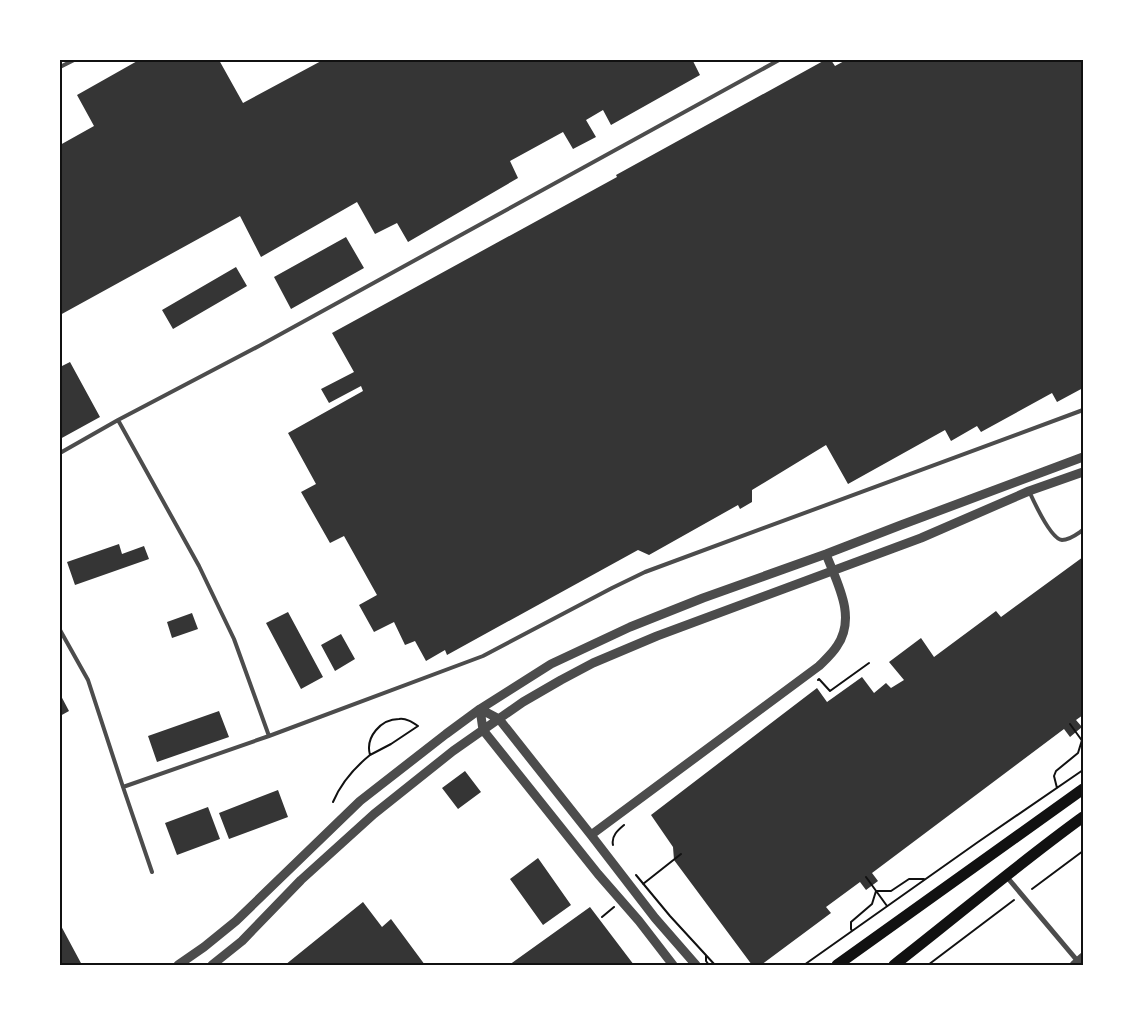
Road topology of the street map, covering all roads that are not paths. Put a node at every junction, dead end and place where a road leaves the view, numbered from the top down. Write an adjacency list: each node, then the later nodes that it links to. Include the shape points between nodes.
1 (74, 60): 3 (lane)
2 (779, 60): 5 (lane)
3 (60, 67)
4 (1083, 410): 17 (lane, via 645,572 483,656)
5 (118, 420): 6 (lane); 17 (lane, via 200,566 234,639)
6 (60, 453)
7 (1083, 457): 11 (street)
8 (1083, 472): 9 (street)
9 (1030, 491): 10 (lane, via 1059,540 1071,538); 12 (street, via 921,538)
10 (1083, 530)
11 (826, 554): 12 (street); 14 (street, via 630,627 551,664)
12 (832, 571): 15 (street, via 602,659 523,702); 21 (street, via 843,598 846,620 844,632 829,657)
13 (60, 630): 18 (lane, via 88,680)
14 (480, 709): 15 (street); 16 (street); 25 (street, via 360,801 236,921)
15 (499, 719): 16 (street); 21 (street)
16 (483, 730): 26 (street, via 374,814 301,880 242,941); 27 (street)
17 (270, 736): 18 (lane)
18 (123, 787): 22 (lane)
19 (1083, 789): 29 (highway)
20 (1083, 817): 23 (highway)
21 (591, 835): 28 (street)
22 (152, 872)
23 (1006, 876): 24 (street); 30 (highway)
24 (1079, 962)
25 (178, 965)
26 (212, 965)
27 (673, 965)
28 (696, 965)
29 (837, 965)
30 (894, 965)

